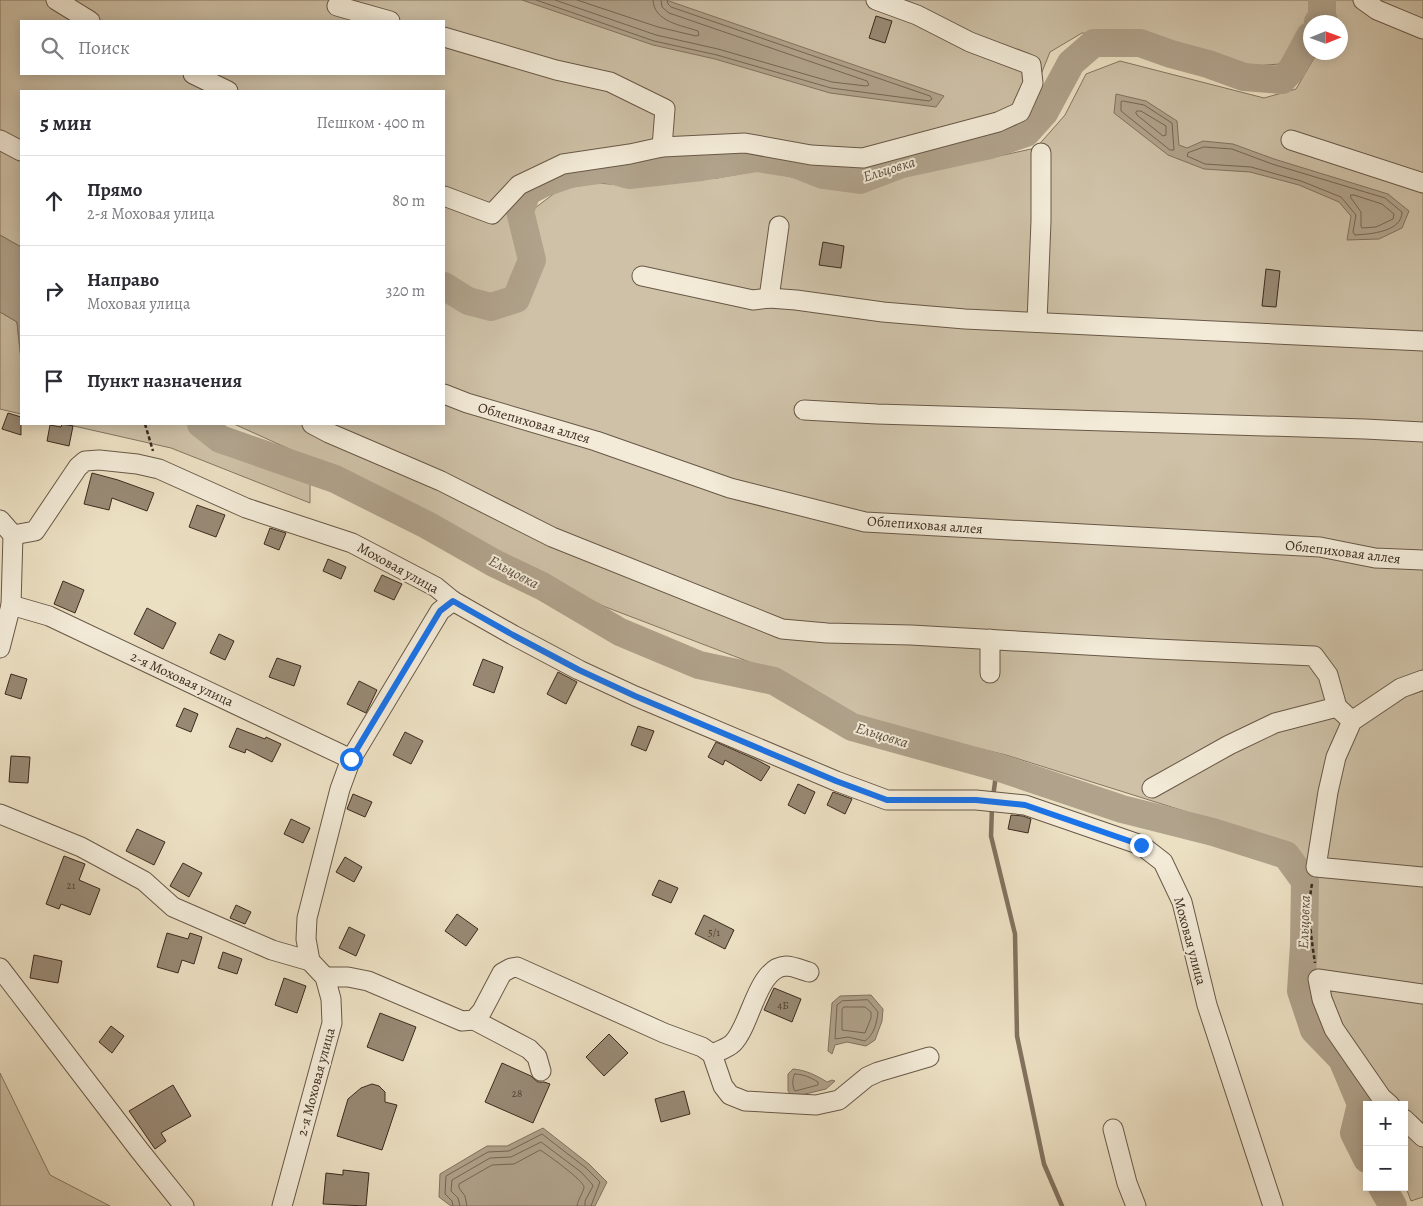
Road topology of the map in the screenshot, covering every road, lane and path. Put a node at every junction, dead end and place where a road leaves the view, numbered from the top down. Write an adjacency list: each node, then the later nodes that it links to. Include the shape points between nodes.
1 (56, 0): 5 (street)
2 (876, 0): 13 (street, via 917,14 970,42 1031,65 1033,83 1020,112 998,122 863,158 811,155 744,143)
3 (1363, 0): 7 (street, via 1377,10)
4 (337, 6): 6 (street)
5 (88, 20)
6 (386, 20)
7 (1423, 30)
8 (445, 37): 13 (street, via 556,70 610,82 665,109)
9 (195, 75): 10 (street)
10 (226, 90)
11 (0, 140): 14 (street)
12 (1292, 140): 16 (street)
13 (662, 147): 17 (street, via 563,164 519,185 492,214)
14 (20, 150)
15 (1041, 153): 21 (street)
16 (1423, 183)
17 (445, 196)
18 (779, 226): 20 (street)
19 (642, 276): 20 (street, via 753,300)
20 (769, 298): 21 (street, via 965,319)
21 (1038, 322): 22 (street)
22 (1423, 341)
23 (445, 394): 31 (street, Облепиховая аллея, via 596,441 730,488 865,522 1320,547 1376,558)
24 (804, 410): 27 (street)
25 (145, 425): 28 (path)
26 (314, 425): 34 (street, via 441,481 552,537 782,629)
27 (1423, 432)
28 (159, 470): 30 (street, Моховая улица, via 137,464 86,461 78,467 35,531); 32 (street, Моховая улица, via 246,508 352,543 436,587)
29 (0, 520): 30 (street)
30 (13, 535): 33 (street)
31 (1423, 560)
32 (453, 601): 40 (street, via 440,611); 62 (street, Моховая улица, via 579,670 635,696 887,800 976,800 1025,805 1141,845 1164,862 1182,902 1207,1005)
33 (11, 605): 35 (street); 40 (street, 2-я Моховая улица, via 49,616)
34 (990, 639): 36 (street); 38 (street, via 1314,656 1328,675)
35 (0, 648)
36 (990, 673)
37 (1423, 680): 39 (street, via 1401,688)
38 (1337, 707): 39 (street); 41 (street, via 1275,723)
39 (1352, 721): 43 (street, via 1336,757)
40 (351, 759): 45 (street, via 340,788 307,918)
41 (1152, 788)
42 (0, 814): 45 (street, via 81,847 144,881 173,907 272,950)
43 (1316, 867): 44 (street); 49 (path, via 1311,892 1311,933)
44 (1423, 877)
45 (310, 960): 48 (street, 2-я Моховая улица)
46 (0, 968): 59 (street)
47 (809, 972): 52 (street, via 788,966 777,968 767,977 743,1029 732,1044)
48 (325, 977): 51 (street, via 368,981 462,1021); 60 (street, 2-я Моховая улица, via 331,999 332,1023)
49 (1318, 979): 50 (street); 55 (street, via 1334,1029)
50 (1423, 994)
51 (474, 1020): 52 (street, via 502,973 518,967); 54 (street, via 529,1049 537,1057)
52 (707, 1050): 53 (street, via 730,1096 745,1101 816,1105 839,1100 878,1072)
53 (929, 1057)
54 (541, 1071)
55 (1386, 1101)
56 (1408, 1123): 58 (street)
57 (1113, 1129): 61 (street)
58 (1423, 1137)
59 (184, 1206)
60 (282, 1206)
61 (1136, 1206)
62 (1273, 1206)

